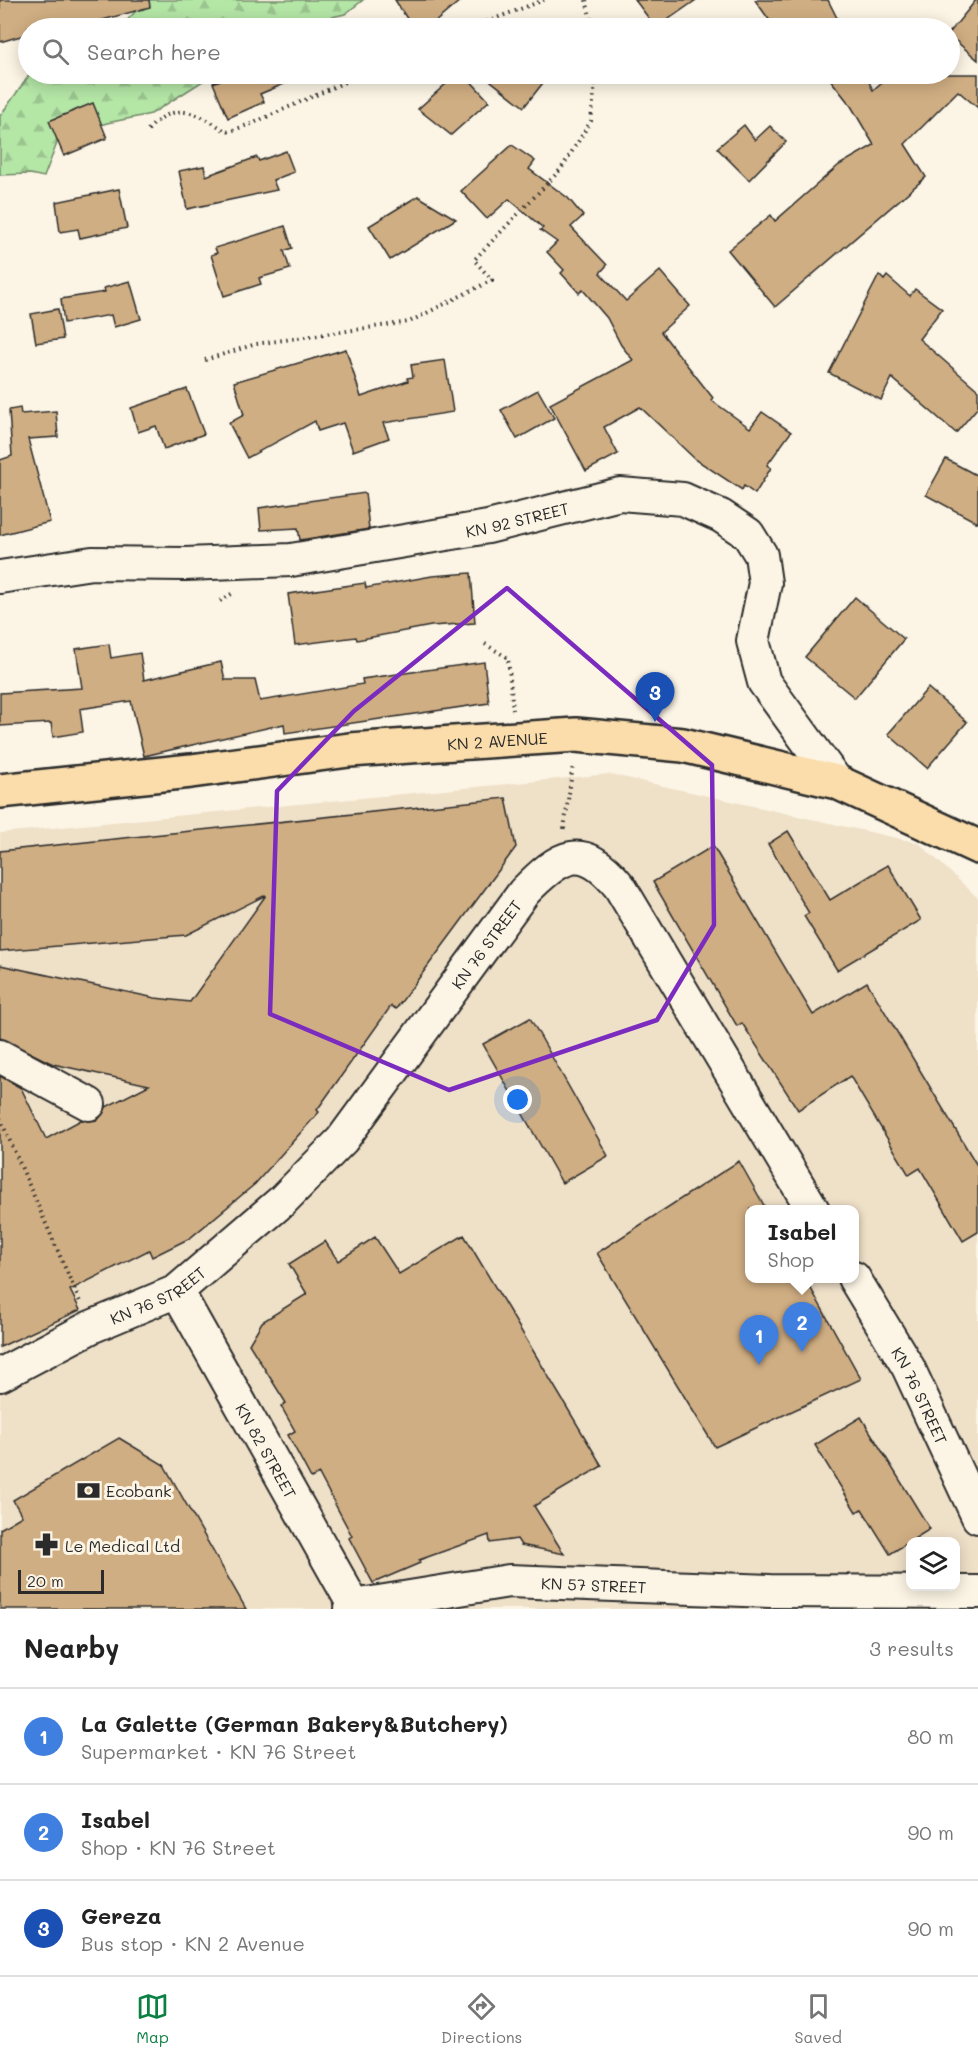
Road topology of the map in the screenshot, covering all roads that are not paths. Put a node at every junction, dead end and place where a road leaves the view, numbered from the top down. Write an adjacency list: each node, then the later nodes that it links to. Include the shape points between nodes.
1 (0, 577): 2 (street, KN 92 STREET, via 92,563 291,560 478,529 620,494 682,499 721,516 748,534 761,555 765,583 753,641 764,682)
2 (837, 782): 3 (main road, KN 2 AVENUE, via 683,745 576,735 349,750); 4 (main road, KN 2 AVENUE)
3 (0, 791)
4 (978, 847)
5 (0, 1056): 6 (street)
6 (89, 1104)
7 (811, 1205): 9 (street, KN 76 STREET, via 620,887 592,861 561,859 524,892 342,1140 282,1201)
8 (858, 1283): 11 (street, KN 76 STREET, via 908,1367)
9 (177, 1291): 10 (street, KN 76 STREET, via 91,1327); 13 (street, KN 82 STREET)
10 (0, 1375)
11 (978, 1517)
12 (978, 1592): 13 (street, KN 57 STREET, via 770,1591 509,1581)
13 (354, 1608)

